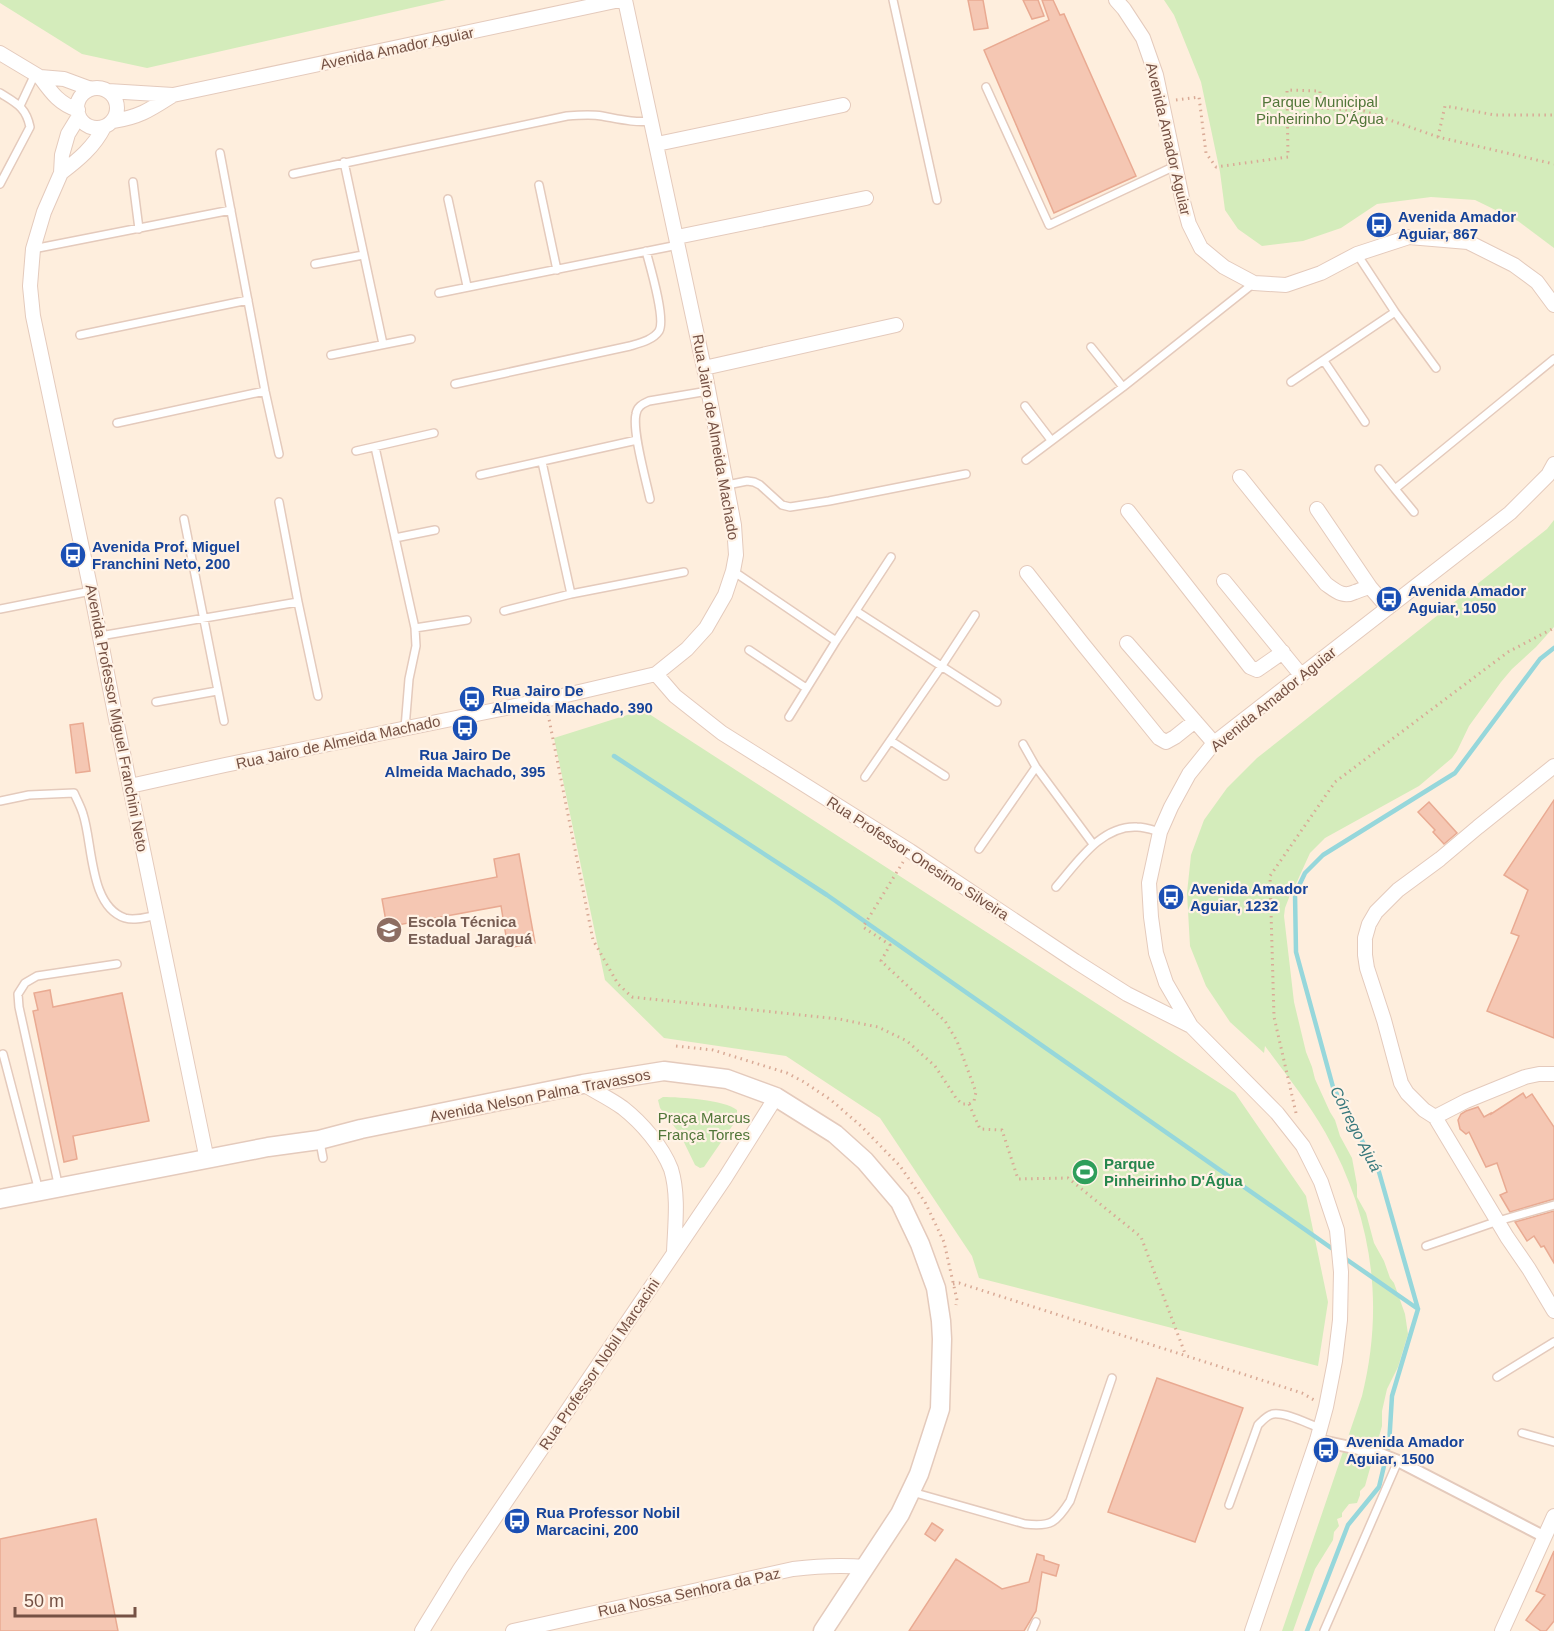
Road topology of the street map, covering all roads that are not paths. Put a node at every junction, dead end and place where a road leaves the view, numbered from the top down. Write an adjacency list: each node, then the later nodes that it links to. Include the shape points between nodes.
1 (620, 0): 11 (street, Avenida Amador Aguiar)
2 (626, 0): 15 (street, Rua Jairo de Almeida Machado)
3 (893, 0): 28 (lane)
4 (1116, 0): 20 (street, Avenida Amador Aguiar, via 1143,38 1163,101)
5 (0, 53): 6 (street)
6 (38, 76): 8 (street, via 63,79); 13 (lane); 14 (street, via 54,97)
7 (986, 87): 20 (lane, via 1048,225)
8 (91, 89): 9 (street); 14 (street, via 83,94)
9 (108, 91): 11 (street, Avenida Amador Aguiar); 16 (street, via 116,99 117,111)
10 (0, 93): 13 (lane)
11 (173, 95): 16 (street, Avenida Amador Aguiar, via 146,113)
12 (843, 105): 17 (street)
13 (20, 106): 24 (lane, via 30,127)
14 (78, 113): 16 (street, via 85,124 94,128); 21 (street, via 62,155)
15 (652, 121): 17 (street, Rua Jairo de Almeida Machado); 19 (lane, via 567,116)
16 (109, 124): 21 (street, via 82,157)
17 (657, 144): 31 (street, Rua Jairo de Almeida Machado)
18 (220, 153): 29 (lane)
19 (344, 162): 22 (lane); 35 (lane)
20 (1176, 166): 38 (street, Avenida Amador Aguiar, via 1189,224 1201,248 1224,267)
21 (61, 173): 32 (street, Avenida Professor Miguel Franchini Neto)
22 (293, 174)
23 (133, 182): 30 (lane)
24 (0, 184)
25 (539, 185): 37 (lane)
26 (866, 198): 31 (street)
27 (448, 200): 39 (lane)
28 (938, 200)
29 (231, 210): 30 (lane); 41 (lane)
30 (139, 229): 32 (lane)
31 (677, 241): 33 (lane); 52 (street, Rua Jairo de Almeida Machado)
32 (33, 249): 91 (street, Avenida Professor Miguel Franchini Neto, via 33,316)
33 (646, 251): 37 (lane); 55 (lane, via 662,324 653,338)
34 (1357, 254): 38 (street, Avenida Amador Aguiar, via 1322,273 1286,285); 42 (street, Avenida Amador Aguiar, via 1409,237 1468,242 1514,265 1537,282); 43 (lane)
35 (363, 255): 36 (lane); 47 (lane)
36 (315, 264)
37 (557, 270): 39 (lane)
38 (1254, 283): 56 (lane)
39 (467, 286): 40 (lane)
40 (439, 293)
41 (248, 300): 45 (lane); 57 (lane)
42 (1554, 305)
43 (1395, 312): 51 (lane); 53 (lane)
44 (896, 325): 52 (street)
45 (80, 335)
46 (411, 339): 47 (lane)
47 (383, 344): 49 (lane)
48 (1091, 347): 56 (lane)
49 (331, 355)
50 (1554, 359): 76 (lane)
51 (1324, 361): 54 (lane); 60 (lane)
52 (704, 368): 58 (street, Rua Jairo de Almeida Machado)
53 (1436, 368)
54 (1291, 382)
55 (455, 384)
56 (1123, 387): 64 (lane)
57 (265, 391): 61 (lane); 67 (lane)
58 (708, 391): 63 (lane, via 656,399 640,406 635,422); 75 (street, Rua Jairo de Almeida Machado)
59 (1025, 406): 64 (lane)
60 (1365, 422)
61 (117, 423)
62 (434, 433): 65 (lane)
63 (638, 440): 69 (lane); 77 (lane)
64 (1051, 440): 68 (lane)
65 (375, 447): 66 (lane); 84 (lane)
66 (357, 451)
67 (279, 454)
68 (1026, 460)
69 (542, 462): 73 (lane); 92 (lane)
70 (1554, 464): 94 (street, Avenida Amador Aguiar, via 1510,513)
71 (1379, 469): 76 (lane)
72 (966, 474): 75 (lane, via 790,507 754,482)
73 (480, 475)
74 (1240, 477): 90 (street, via 1326,584 1342,595)
75 (727, 485): 86 (street, Rua Jairo de Almeida Machado, via 734,525)
76 (1395, 489): 81 (lane)
77 (650, 499)
78 (279, 502): 93 (lane)
79 (1317, 509): 90 (street)
80 (1128, 511): 106 (street, via 1250,668 1257,670)
81 (1414, 512)
82 (184, 519): 99 (lane)
83 (435, 530): 84 (lane)
84 (395, 538): 101 (lane)
85 (891, 557): 97 (lane)
86 (734, 571): 103 (lane); 108 (street, Rua Jairo de Almeida Machado, via 706,628)
87 (684, 572): 92 (lane)
88 (1027, 573): 117 (street, via 1159,738 1166,742)
89 (1224, 580): 106 (street)
90 (1370, 587): 94 (street)
91 (91, 591): 95 (lane); 102 (street, Avenida Professor Miguel Franchini Neto)
92 (571, 594): 96 (lane)
93 (298, 602): 99 (lane); 112 (lane)
94 (1388, 608): 109 (street, Avenida Amador Aguiar)
95 (0, 609)
96 (504, 610)
97 (856, 611): 103 (lane); 107 (lane)
98 (975, 615): 107 (lane)
99 (203, 617): 102 (lane); 111 (lane)
100 (467, 620): 101 (lane)
101 (415, 628): 118 (lane)
102 (100, 636): 126 (street, Avenida Professor Miguel Franchini Neto)
103 (836, 641): 110 (lane)
104 (1128, 644): 117 (street)
105 (749, 650): 110 (lane)
106 (1283, 652): 109 (street)
107 (941, 667): 114 (lane); 119 (lane)
108 (656, 674): 118 (street, Rua Jairo de Almeida Machado); 134 (street, Rua Professor Onesimo Silveira, via 675,696 722,733 1127,994)
109 (1301, 675): 120 (street, Avenida Amador Aguiar)
110 (806, 688): 115 (lane)
111 (217, 691): 113 (lane); 116 (lane)
112 (318, 696)
113 (156, 702)
114 (997, 702)
115 (789, 717)
116 (224, 721)
117 (1195, 721): 120 (street)
118 (405, 728): 126 (street, Rua Jairo de Almeida Machado)
119 (891, 741): 124 (lane); 125 (lane)
120 (1214, 743): 128 (street, Avenida Amador Aguiar, via 1189,774)
121 (1023, 744): 123 (lane)
122 (1554, 766): 139 (street, via 1385,901 1369,924 1365,938 1367,968 1401,1083)
123 (1036, 767): 129 (lane); 130 (lane)
124 (945, 776)
125 (865, 777)
126 (130, 786): 132 (street, Avenida Professor Miguel Franchini Neto)
127 (0, 801): 132 (lane, via 74,793 84,815 96,881 105,901 114,912 127,918)
128 (1161, 832): 129 (lane, via 1126,828); 134 (street, Avenida Amador Aguiar, via 1149,883 1156,953 1166,983)
129 (1093, 844): 131 (lane)
130 (979, 849)
131 (1056, 887)
132 (157, 915): 140 (street, Avenida Professor Miguel Franchini Neto)
133 (117, 964): 141 (lane, via 37,976 18,993)
134 (1191, 1026): 153 (street, Avenida Amador Aguiar, via 1277,1113 1303,1146 1321,1182 1337,1230 1340,1320)
135 (3, 1054): 142 (lane)
136 (1554, 1074): 139 (street, via 1525,1077)
137 (584, 1084): 138 (street, Avenida Nelson Palma Travassos, via 664,1071 727,1079); 140 (street, Avenida Nelson Palma Travassos, via 361,1129 321,1149 268,1147); 147 (street, via 622,1107 658,1145 674,1186)
138 (776, 1097): 147 (street, Rua Professor Nobil Marcacini); 156 (street, Avenida Nelson Palma Travassos, via 835,1134 884,1182 900,1202 936,1288 942,1339 940,1409)
139 (1435, 1118): 145 (street)
140 (207, 1160): 141 (street, Avenida Nelson Palma Travassos)
141 (59, 1188): 142 (street, Avenida Nelson Palma Travassos)
142 (39, 1192): 143 (street, Avenida Nelson Palma Travassos)
143 (0, 1199)
144 (1554, 1205): 145 (lane)
145 (1498, 1221): 146 (lane); 148 (street)
146 (1426, 1246)
147 (674, 1252): 162 (street, Rua Professor Nobil Marcacini)
148 (1554, 1311)
149 (1554, 1342): 150 (lane)
150 (1497, 1377)
151 (1112, 1378): 156 (lane, via 1070,1501 1060,1517 1043,1526 1025,1524)
152 (1522, 1433): 154 (lane)
153 (1318, 1434): 155 (street); 157 (lane, via 1284,1415 1267,1416 1258,1425); 166 (street, Avenida Amador Aguiar)
154 (1554, 1442)
155 (1398, 1461): 159 (street); 167 (lane)
156 (911, 1491): 160 (street, Avenida Nelson Palma Travassos)
157 (1228, 1505)
158 (1554, 1516): 159 (street)
159 (1545, 1537): 168 (street)
160 (866, 1567): 163 (street, Rua Nossa Senhora da Paz, via 820,1565 794,1569); 164 (street, Avenida Nelson Palma Travassos)
161 (1036, 1622): 165 (lane)
162 (422, 1631)
163 (513, 1631)
164 (823, 1631)
165 (1032, 1631)
166 (1252, 1631)
167 (1324, 1631)
168 (1502, 1631)

